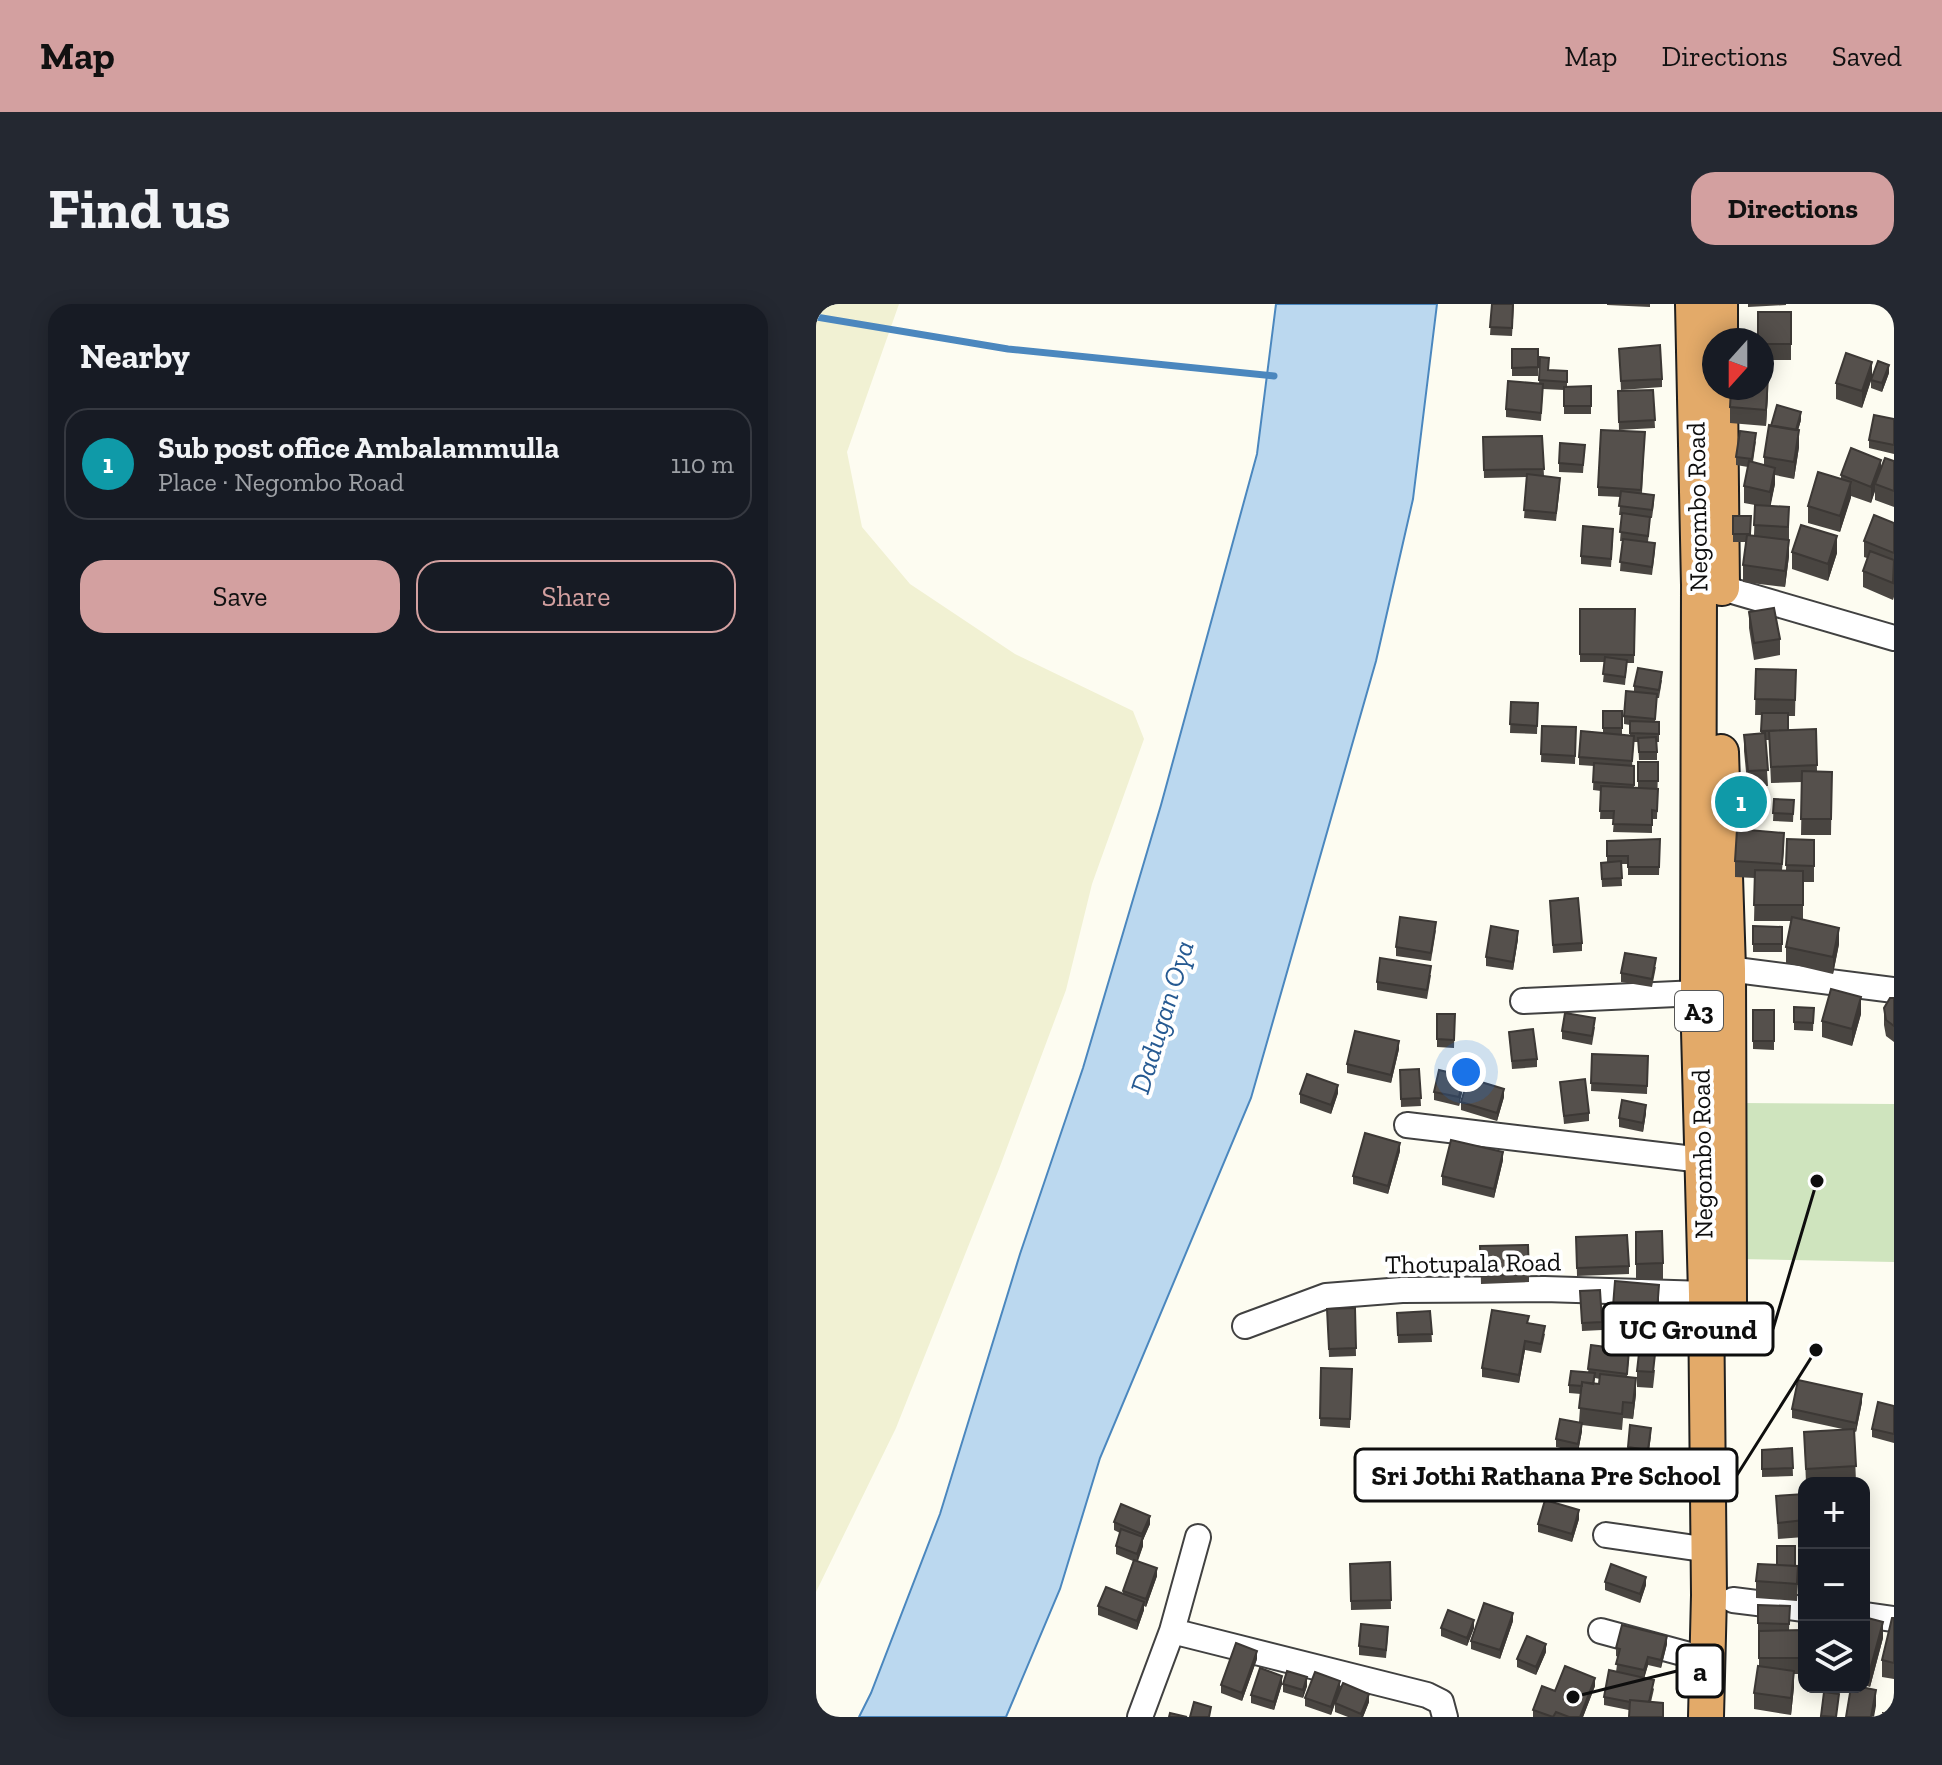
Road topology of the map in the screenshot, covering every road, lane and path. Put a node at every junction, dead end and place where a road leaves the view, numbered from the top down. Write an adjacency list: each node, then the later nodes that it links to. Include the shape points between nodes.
1 (1693, 304): 9 (highway, Negombo Road / A3)
2 (1720, 304): 3 (highway)
3 (1720, 328)
4 (1720, 400): 5 (highway, Negombo Road / A3)
5 (1722, 588): 6 (street); 7 (highway, Negombo Road / A3, via 1719,709)
6 (1894, 638)
7 (1728, 969): 8 (street); 18 (highway, Negombo Road / A3)
8 (1894, 990)
9 (1698, 993): 10 (street); 12 (highway, Negombo Road / A3)
10 (1523, 1001)
11 (1407, 1125): 12 (street)
12 (1702, 1160): 13 (highway, Negombo Road / A3)
13 (1706, 1294): 14 (street, Thotupala Road, via 1387,1291 1326,1296); 17 (highway, Negombo Road / A3)
14 (1245, 1326)
15 (1606, 1535): 17 (street)
16 (1198, 1537): 22 (street)
17 (1709, 1550): 24 (highway, Negombo Road / A3)
18 (1733, 1600): 19 (street); 28 (highway, Negombo Road / A3)
19 (1798, 1608)
20 (1870, 1616): 21 (street)
21 (1894, 1619)
22 (1172, 1631): 25 (street); 26 (street, via 1427,1695 1441,1702)
23 (1601, 1631): 24 (street)
24 (1708, 1660): 27 (highway, Negombo Road / A3)
25 (1140, 1717)
26 (1445, 1717)
27 (1706, 1717)
28 (1730, 1717)

